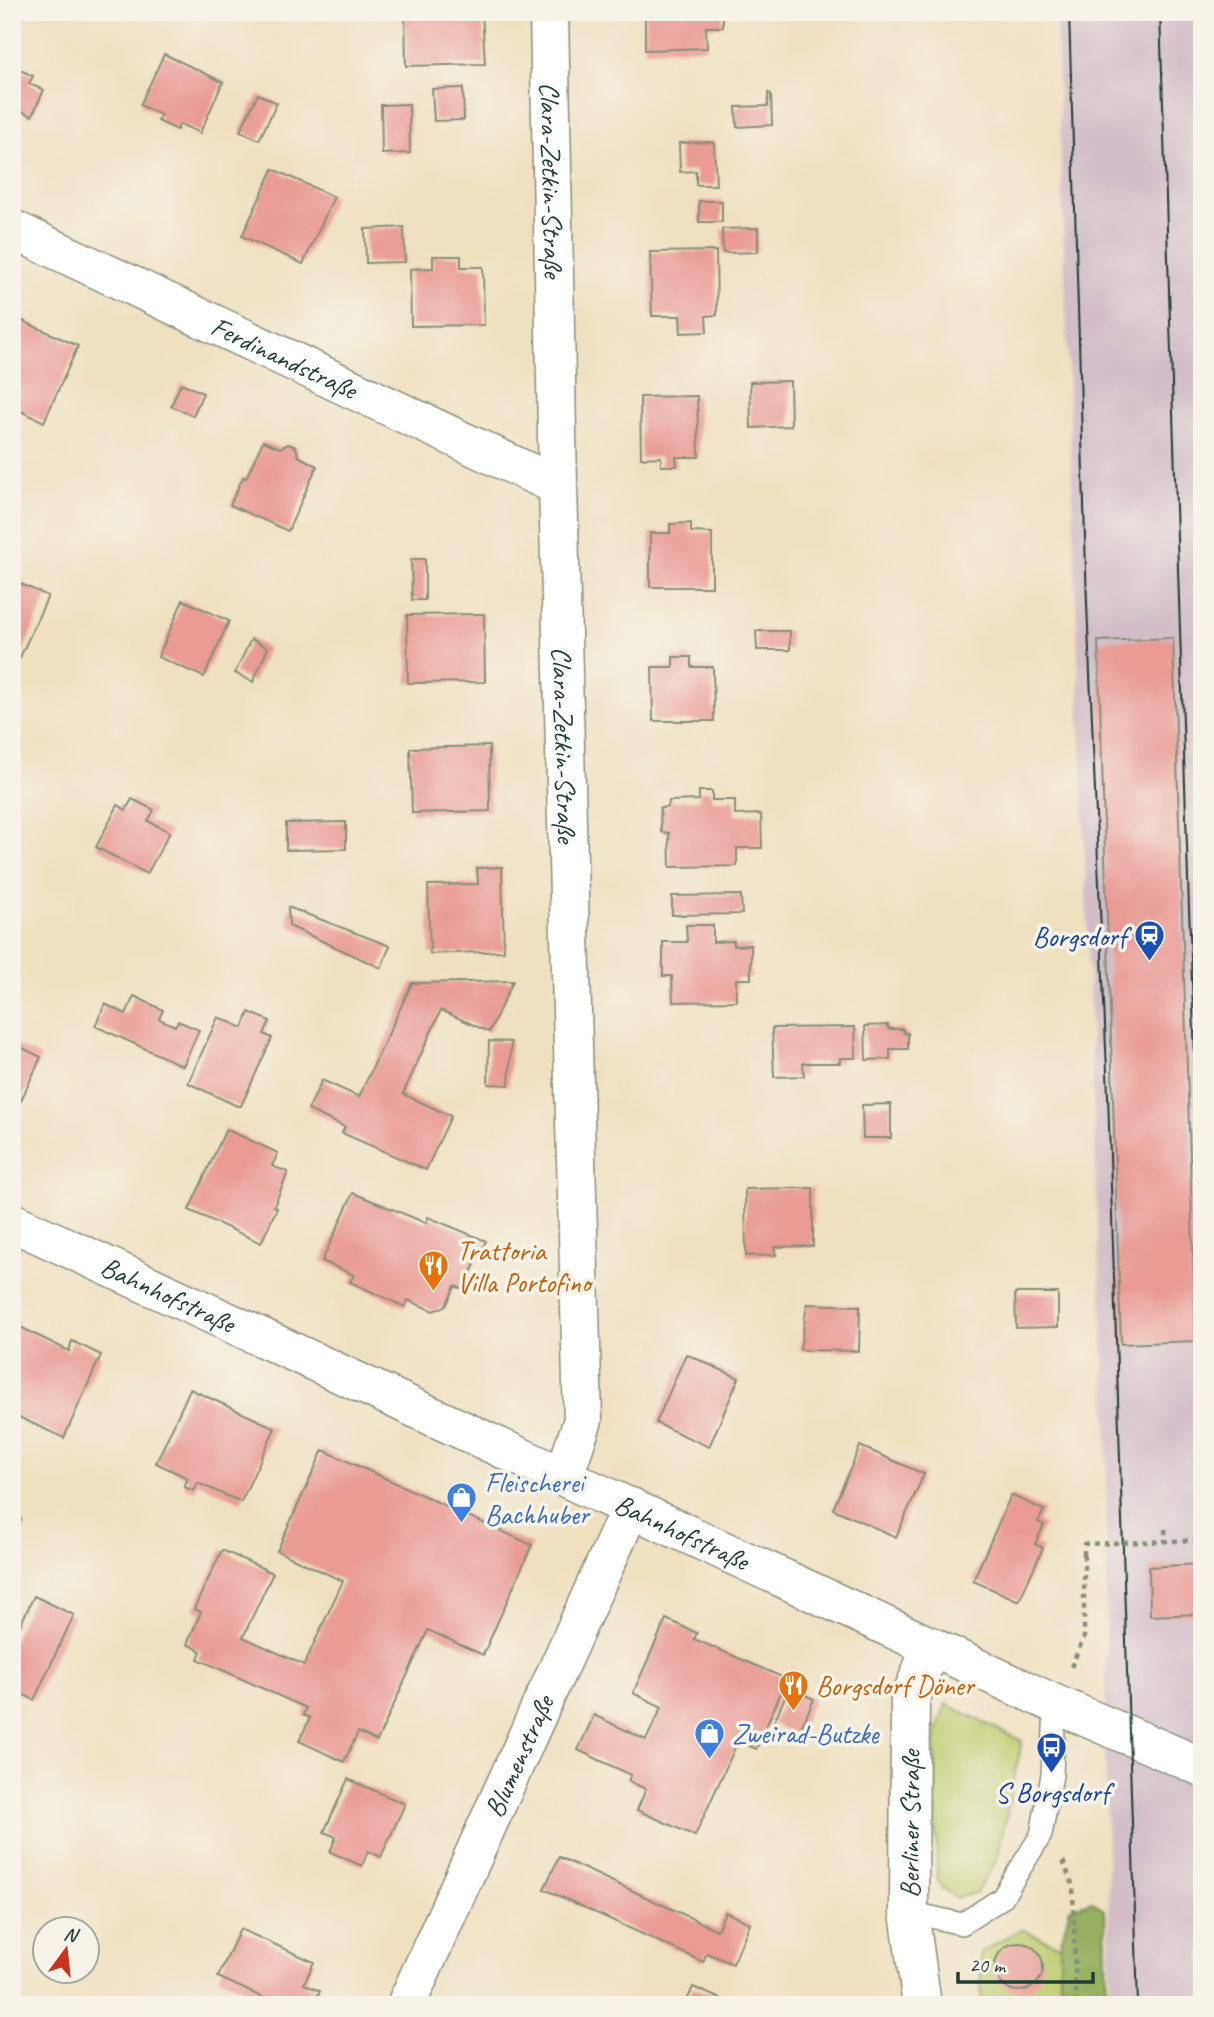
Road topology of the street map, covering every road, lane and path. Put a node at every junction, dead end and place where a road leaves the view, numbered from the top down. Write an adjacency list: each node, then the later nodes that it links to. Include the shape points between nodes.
1 (549, 12): 3 (street, Clara-Zetkin-Straße)
2 (12, 229): 3 (street, Ferdinandstraße)
3 (558, 486): 5 (street, Clara-Zetkin-Straße, via 583,1420)
4 (12, 1222): 5 (street, Bahnhofstraße)
5 (564, 1476): 6 (street, Bahnhofstraße)
6 (631, 1507): 11 (street, Bahnhofstraße); 16 (street, Blumenstraße)
7 (1165, 1529): 9 (path)
8 (1202, 1540): 9 (path, bridge)
9 (1166, 1541): 10 (path, bridge, via 1084,1544)
10 (1084, 1637)
11 (932, 1646): 12 (street, Bahnhofstraße); 15 (street, Berliner Straße, via 910,1700)
12 (1055, 1704): 13 (street, Bahnhofstraße); 14 (lane, via 1053,1764)
13 (1202, 1767)
14 (1041, 1835): 15 (lane, via 1002,1898 962,1924); 18 (path, via 1064,1862 1073,1886)
15 (909, 1912): 17 (street, Berliner Straße)
16 (406, 2005)
17 (922, 2005)
18 (1076, 2005)

